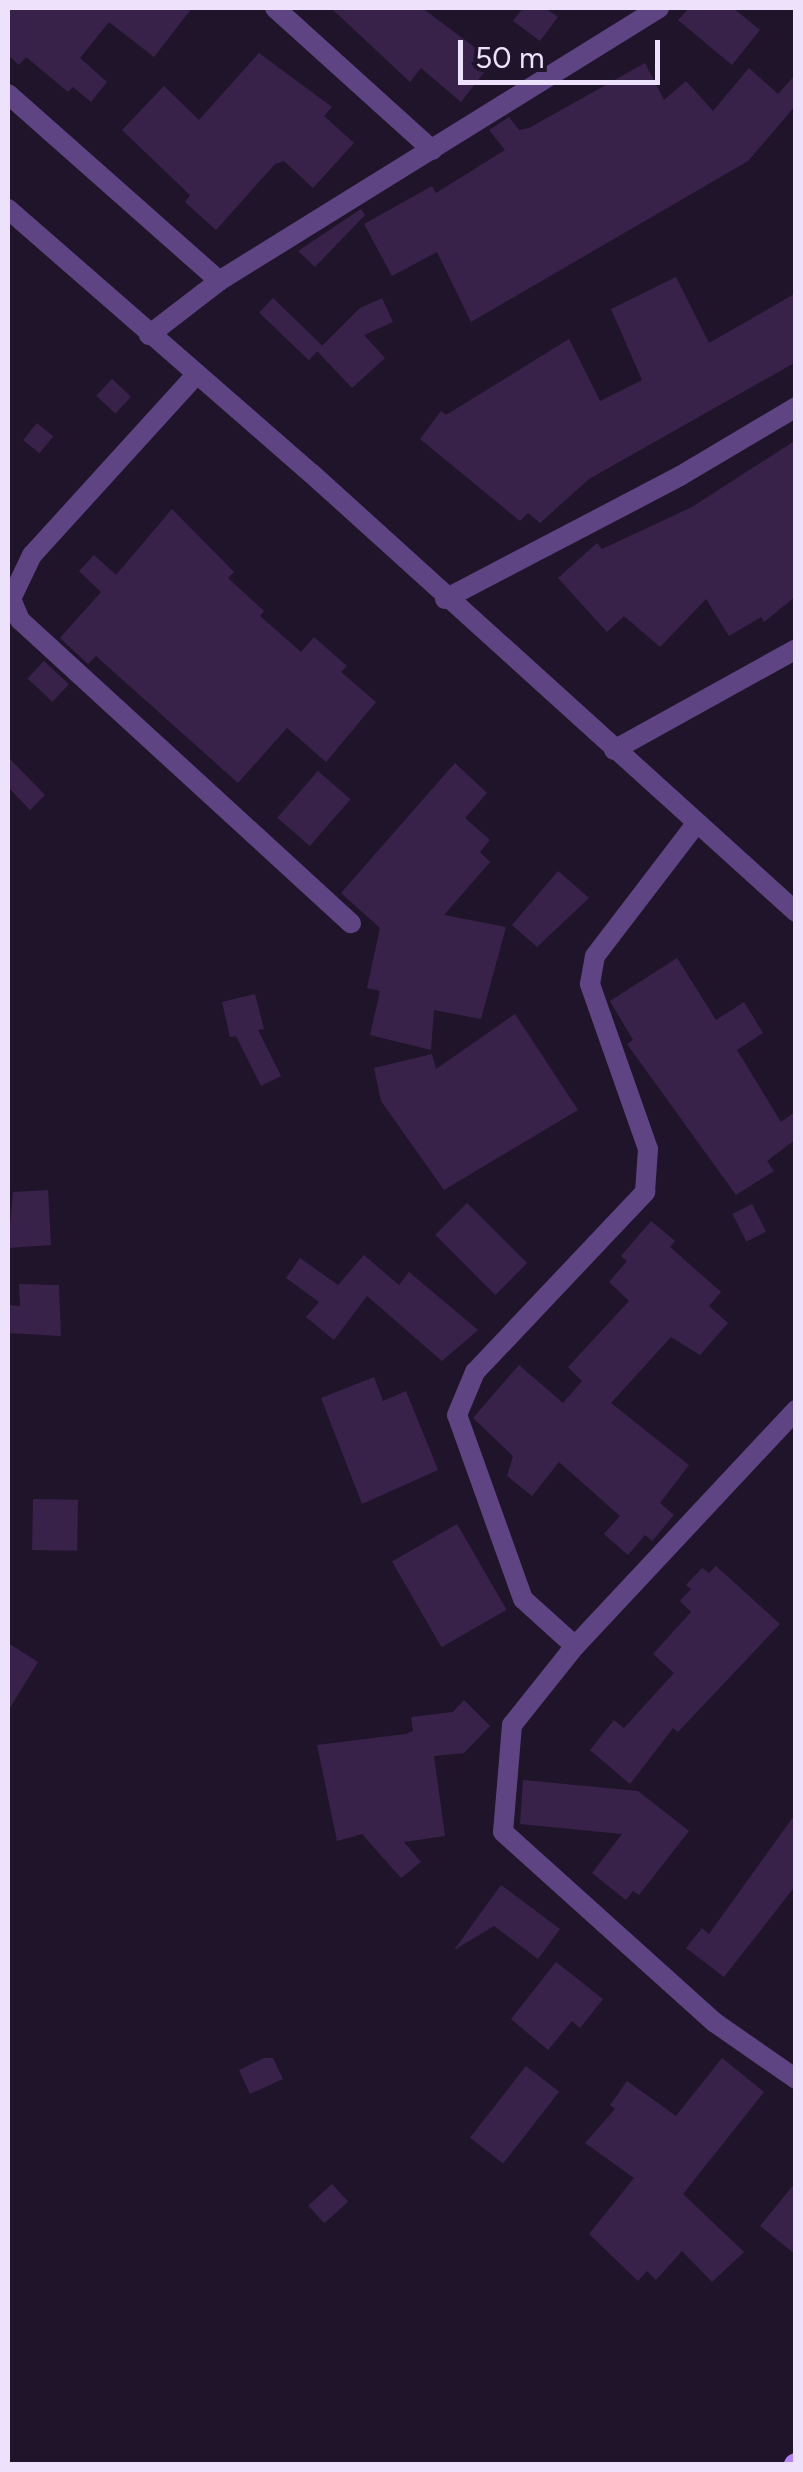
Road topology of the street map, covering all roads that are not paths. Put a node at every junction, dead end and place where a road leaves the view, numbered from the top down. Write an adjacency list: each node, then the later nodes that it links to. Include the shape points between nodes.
1 (275, 8): 4 (street)
2 (659, 8): 4 (street)
3 (8, 94): 6 (street)
4 (432, 150): 6 (street)
5 (8, 209): 7 (street)
6 (219, 282): 7 (street)
7 (149, 335): 8 (street)
8 (195, 376): 10 (street); 15 (street, via 32,555 11,599 20,620)
9 (796, 407): 10 (street)
10 (445, 599): 12 (street)
11 (796, 649): 12 (street)
12 (614, 750): 13 (street)
13 (696, 824): 14 (street); 17 (street, via 595,956 590,984 648,1149 645,1192 475,1372 457,1414 523,1599)
14 (796, 912)
15 (351, 923)
16 (796, 1410): 17 (street)
17 (574, 1646): 18 (street, via 512,1724 503,1832 714,2022)
18 (796, 2079)

